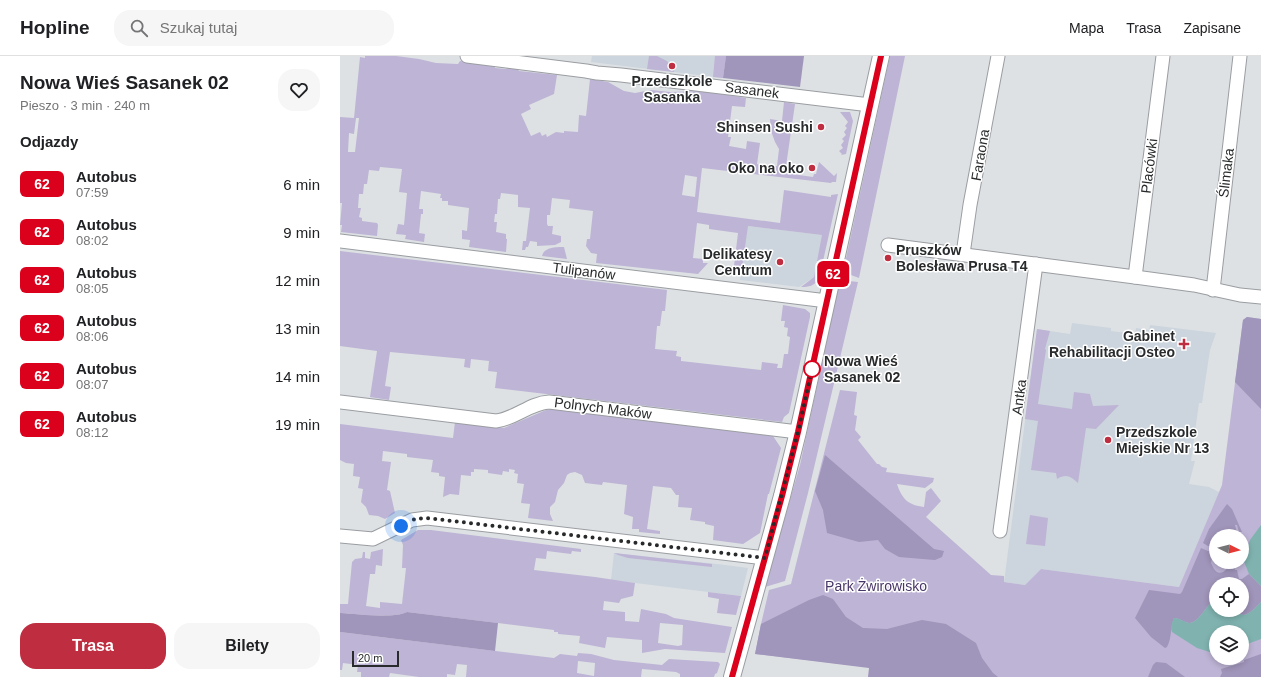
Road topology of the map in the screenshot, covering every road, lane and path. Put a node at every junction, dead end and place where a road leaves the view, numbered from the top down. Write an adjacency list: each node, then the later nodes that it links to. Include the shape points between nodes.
1 (467, 56): 6 (street, Sasanek)
2 (881, 56): 6 (street)
3 (998, 56): 9 (street, Faraona)
4 (1163, 56): 11 (street, Placówki)
5 (1240, 56): 12 (street, Ślimaka)
6 (870, 105): 14 (street)
7 (340, 241): 14 (street, Tulipanów)
8 (888, 245): 9 (street)
9 (963, 254): 10 (street)
10 (1036, 264): 11 (street); 17 (street, Antka)
11 (1135, 277): 12 (street)
12 (1213, 290): 13 (street)
13 (1261, 298)
14 (827, 301): 16 (street)
15 (340, 402): 16 (street, Polnych Maków, via 496,421 549,402)
16 (798, 432): 19 (street)
17 (1000, 530)
18 (340, 536): 19 (street, via 373,539 412,520 427,518)
19 (765, 558): 20 (street)
20 (732, 677)

